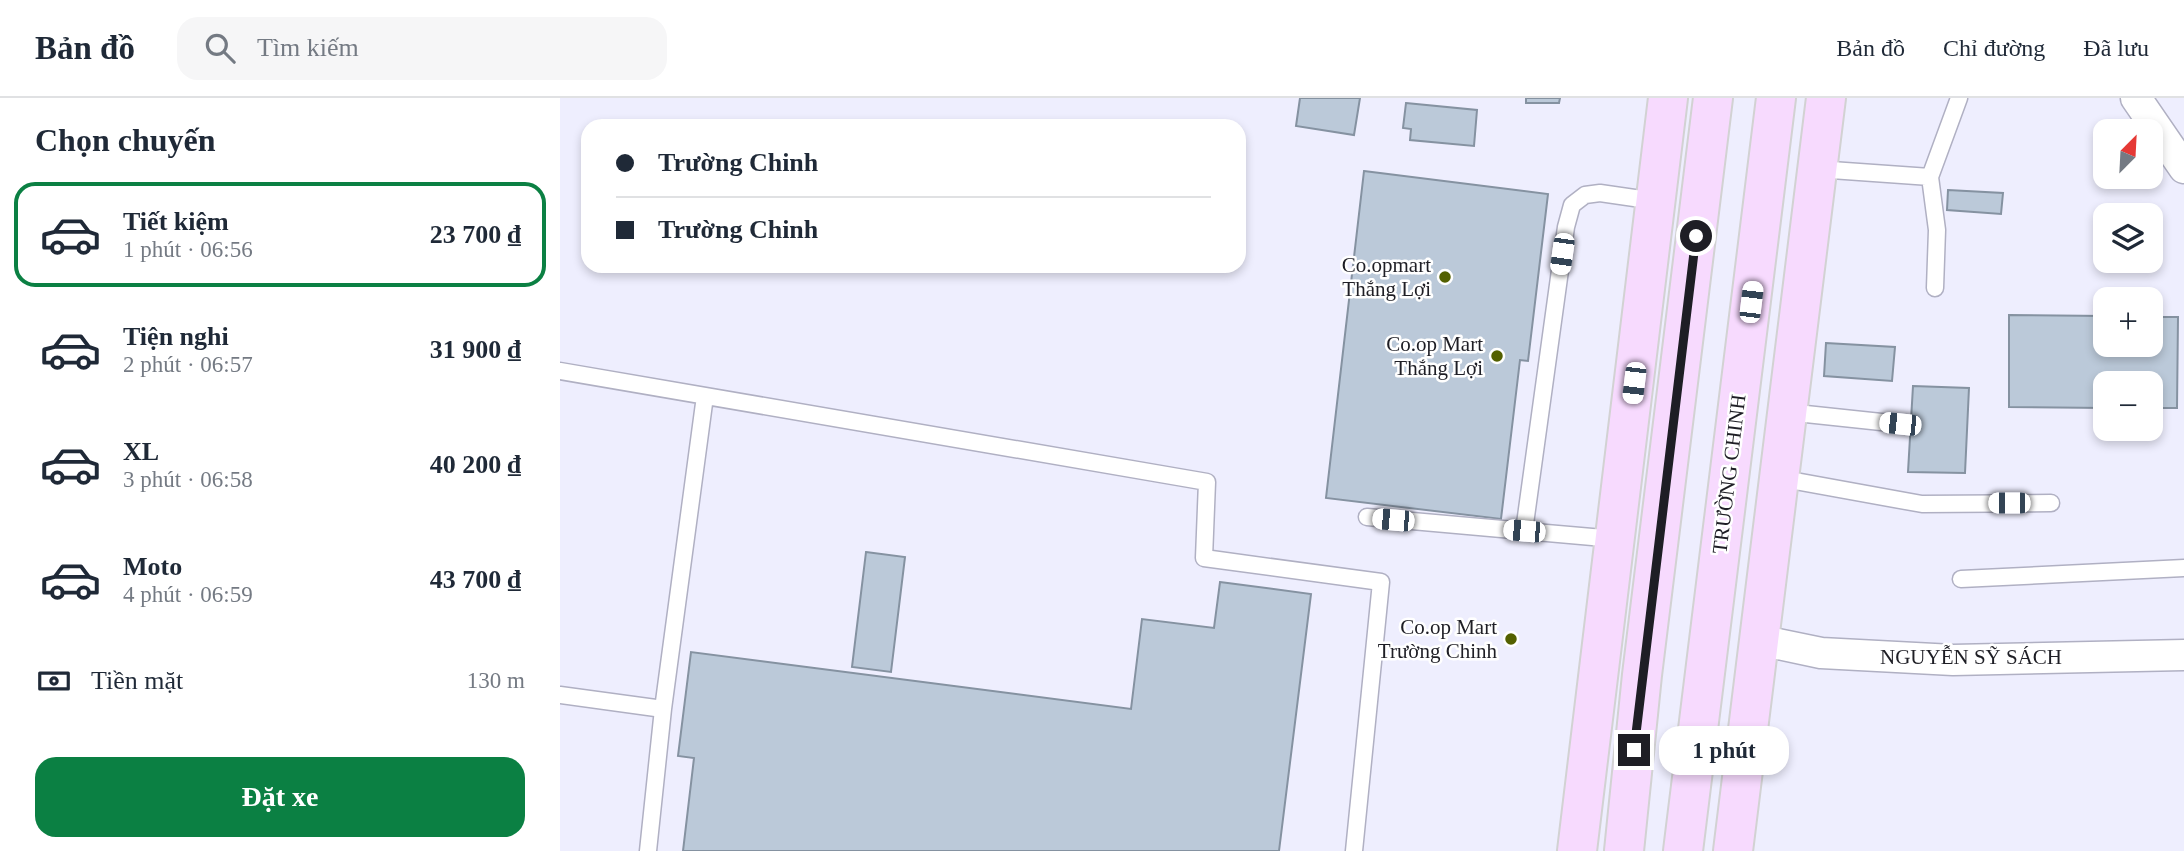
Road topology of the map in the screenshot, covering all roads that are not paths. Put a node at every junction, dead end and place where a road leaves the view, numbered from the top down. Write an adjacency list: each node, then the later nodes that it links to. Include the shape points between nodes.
1 (1668, 98): 10 (main road)
2 (1713, 98): 11 (main road)
3 (1776, 98): 12 (main road, TRƯỜNG CHINH)
4 (1826, 98): 8 (main road)
5 (1959, 98): 9 (lane)
6 (2136, 98): 7 (street)
7 (2184, 167)
8 (1817, 169): 9 (lane); 13 (main road)
9 (1930, 177): 14 (lane, via 1937,230)
10 (1656, 201): 11 (main road); 22 (lane, via 1600,193 1585,195 1572,205); 23 (main road)
11 (1699, 209): 12 (main road); 33 (main road)
12 (1761, 220): 13 (main road); 34 (main road, TRƯỜNG CHINH)
13 (1810, 229): 17 (main road)
14 (1935, 288)
15 (560, 371): 16 (lane)
16 (705, 396): 29 (lane); 31 (lane, via 1207,482 1204,558 1381,582)
17 (1787, 412): 18 (lane); 19 (main road)
18 (1900, 424)
19 (1779, 478): 20 (lane, via 1922,504); 26 (main road)
20 (2051, 503)
21 (1367, 517): 22 (lane)
22 (1524, 531): 23 (lane)
23 (1615, 539): 32 (main road)
24 (2184, 568): 25 (lane)
25 (1961, 579)
26 (1759, 640): 27 (street, NGUYỄN SỸ SÁCH, via 1821,653 1953,660); 35 (main road)
27 (2184, 655)
28 (560, 695): 29 (lane)
29 (663, 709): 30 (lane)
30 (648, 851)
31 (1354, 851)
32 (1577, 851)
33 (1624, 851)
34 (1683, 851)
35 (1733, 851)

